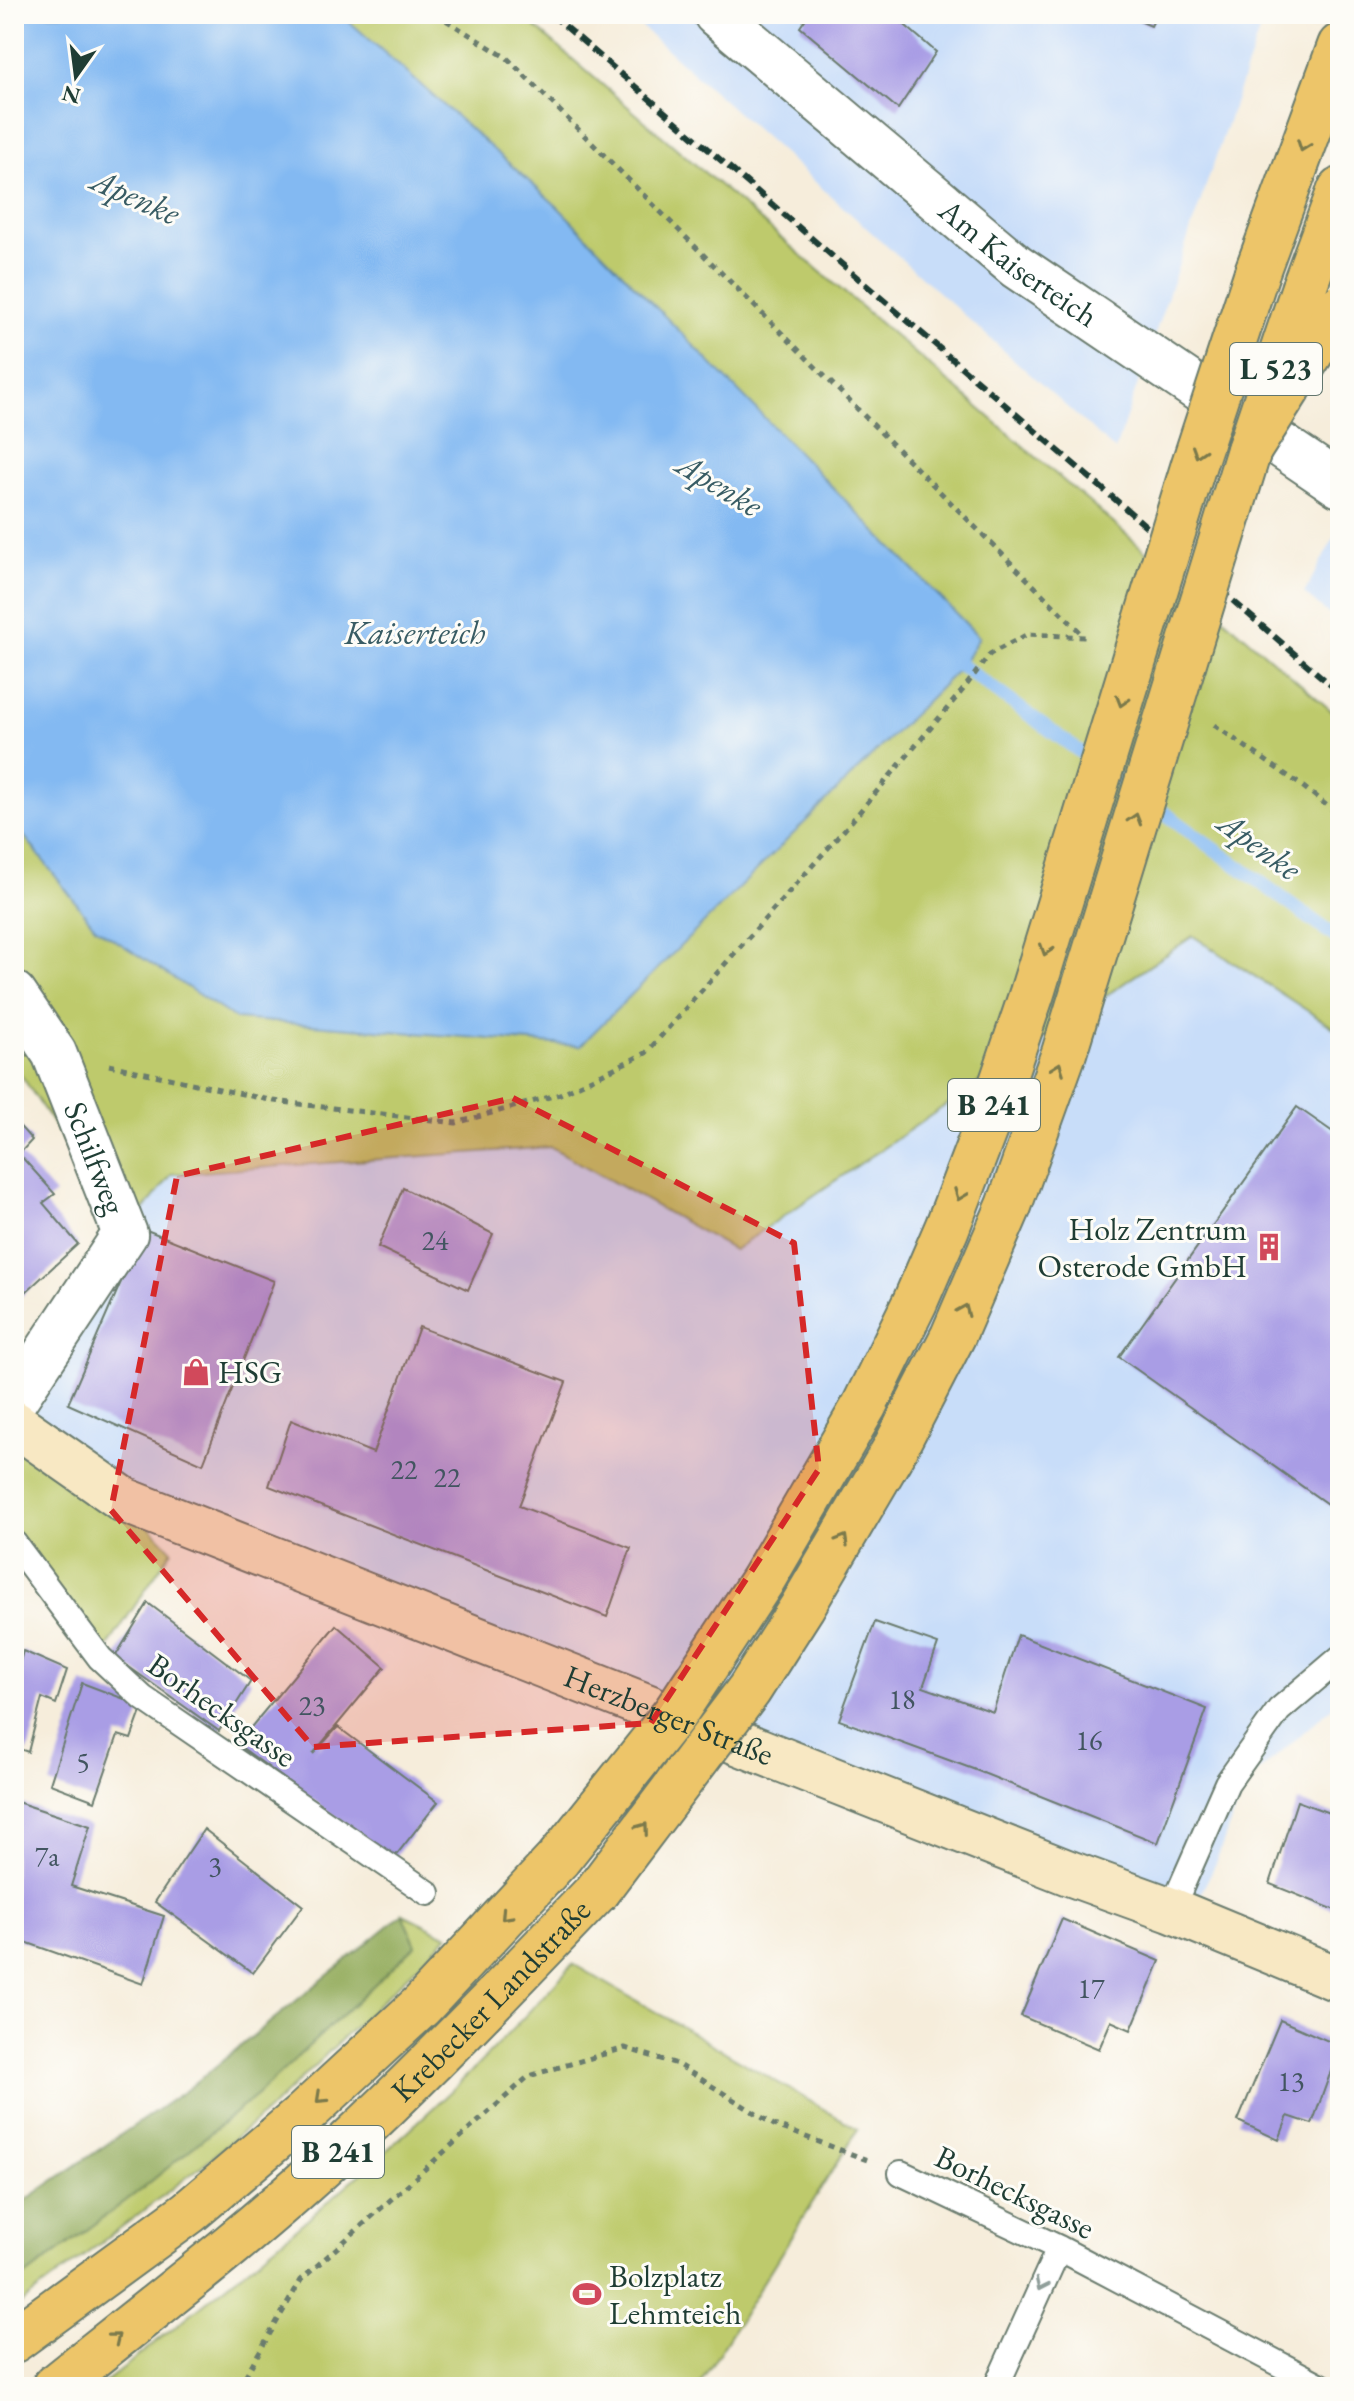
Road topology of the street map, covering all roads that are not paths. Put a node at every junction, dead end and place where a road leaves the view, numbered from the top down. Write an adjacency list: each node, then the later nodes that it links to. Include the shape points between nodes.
1 (716, 14): 5 (street, Am Kaiserteich, via 1016,266)
2 (1340, 46): 16 (main road, Krebecker Landstraße / B 241, one-way to 16, bridge, via 1194,464 991,1115 915,1302 864,1406 762,1581 675,1713 559,1858 422,2005 302,2116 189,2212)
3 (1340, 190): 4 (main road)
4 (1322, 297): 18 (main road, Krebecker Landstraße / B 241, one-way to 4, bridge, via 338,2152 459,2036 597,1891 749,1690 810,1594 953,1336 1009,1206 1064,1053 1249,450)
5 (1340, 485)
6 (14, 994): 7 (street, Schilfweg, via 54,1053 125,1234)
7 (14, 1401)
8 (14, 1423): 12 (street, Herzberger Straße, via 124,1500)
9 (14, 1543): 11 (lane, Borhecksgasse, via 100,1658 143,1698)
10 (1340, 1658): 12 (lane, via 1279,1710 1227,1783)
11 (428, 1893)
12 (1171, 1910): 13 (street, Herzberger Straße)
13 (1340, 1980)
14 (901, 2173): 15 (lane, Borhecksgasse)
15 (1059, 2248): 17 (lane, Borhecksgasse); 19 (lane, one-way to 19)
16 (14, 2340)
17 (1281, 2377): 20 (lane, Borhecksgasse)
18 (54, 2387)
19 (996, 2387)
20 (1323, 2387)

